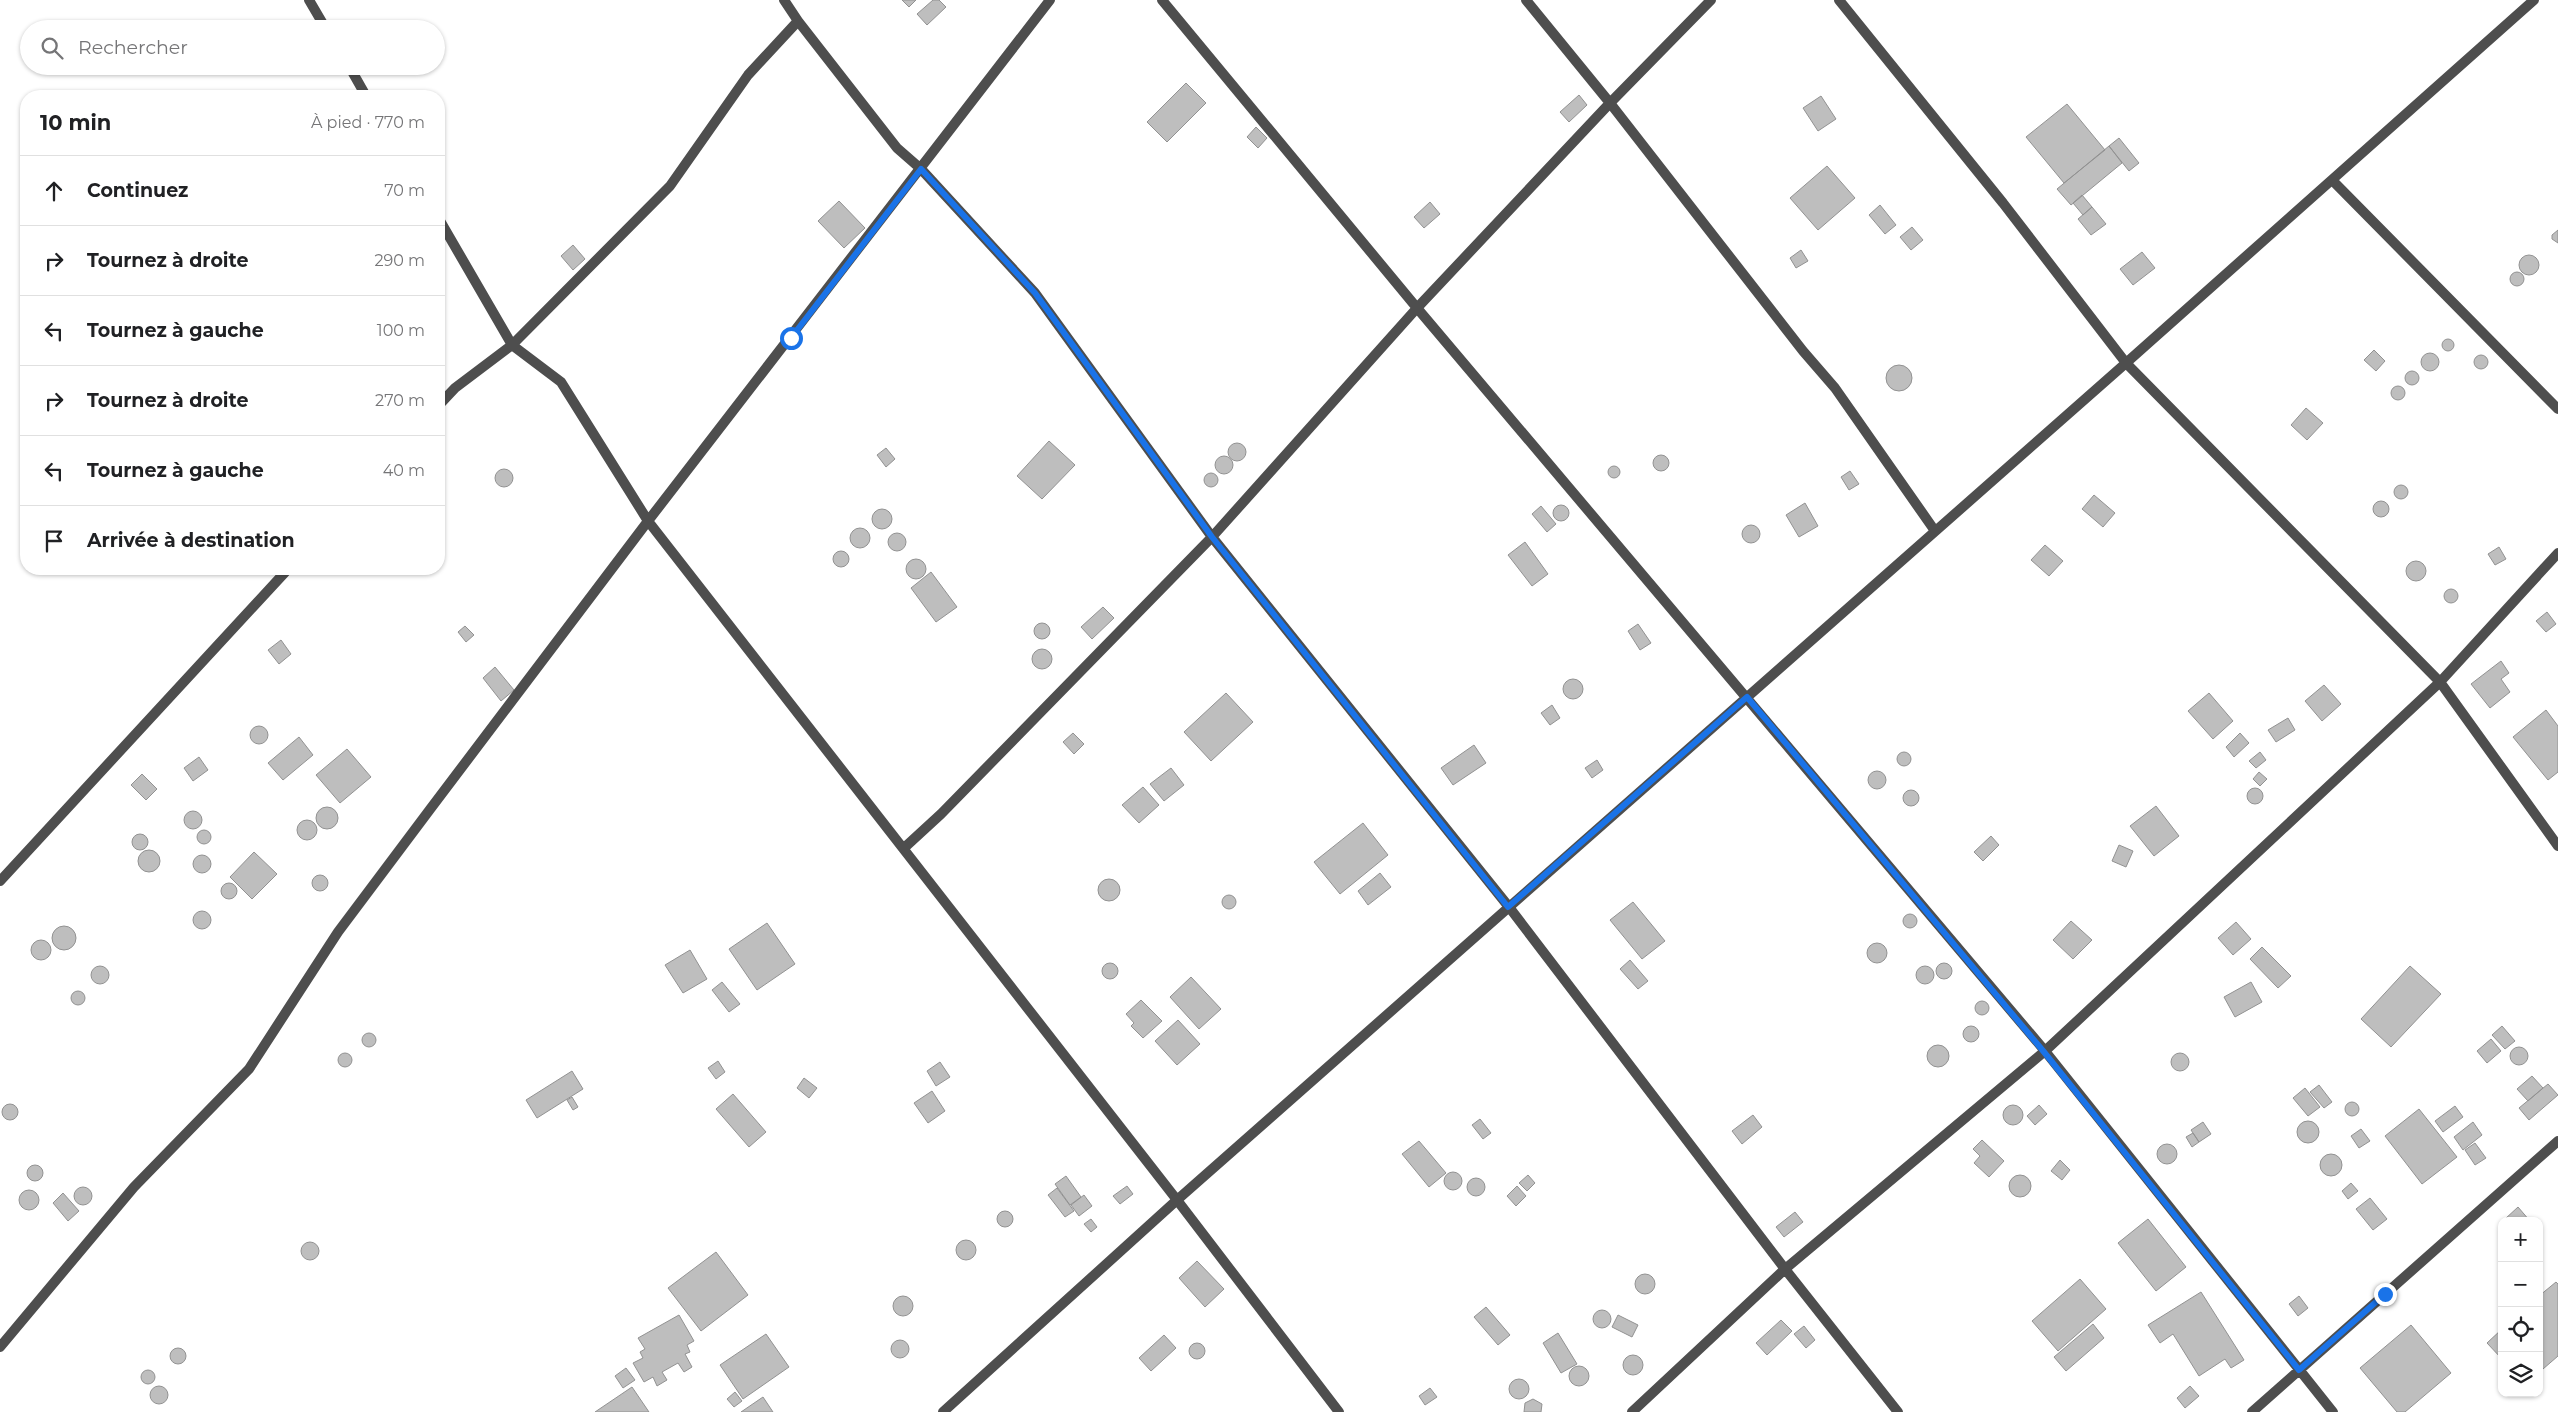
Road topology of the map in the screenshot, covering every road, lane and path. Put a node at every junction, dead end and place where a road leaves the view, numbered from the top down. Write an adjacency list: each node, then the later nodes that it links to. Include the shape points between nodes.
1 (310, 0): 9 (street)
2 (784, 0): 10 (street)
3 (1050, 0): 14 (street)
4 (1162, 0): 17 (street)
5 (1526, 0): 13 (street)
6 (1711, 0): 13 (street)
7 (1839, 0): 19 (street)
8 (2534, 0): 15 (street)
9 (321, 20)
10 (798, 21): 14 (street, via 897,148); 18 (street, via 748,75 670,186)
11 (354, 75): 12 (street)
12 (363, 90)
13 (1610, 103): 17 (street); 23 (street, via 1835,388)
14 (921, 169): 22 (street); 24 (street, via 1035,293)
15 (2332, 180): 19 (street); 21 (street)
16 (445, 229): 18 (street)
17 (1417, 308): 24 (street); 28 (street)
18 (512, 345): 20 (street); 22 (street, via 561,382)
19 (2126, 363): 23 (street); 27 (street)
20 (445, 399)
21 (2558, 409)
22 (648, 521): 30 (street); 37 (street, via 338,932 249,1069 134,1187)
23 (1935, 530): 28 (street)
24 (1212, 537): 30 (street); 32 (street)
25 (2558, 552): 27 (street)
26 (282, 575): 31 (street)
27 (2440, 682): 29 (street); 33 (street)
28 (1747, 697): 32 (street); 33 (street)
29 (2558, 846)
30 (904, 848): 35 (street)
31 (0, 881)
32 (1508, 907): 35 (street); 36 (street)
33 (2044, 1052): 36 (street); 38 (street)
34 (2558, 1141): 38 (street)
35 (1177, 1200): 39 (street); 40 (street)
36 (1785, 1269): 41 (street); 42 (street)
37 (0, 1347)
38 (2299, 1370): 43 (street); 44 (street)
39 (943, 1412)
40 (1339, 1412)
41 (1632, 1412)
42 (1898, 1412)
43 (2252, 1412)
44 (2333, 1412)

